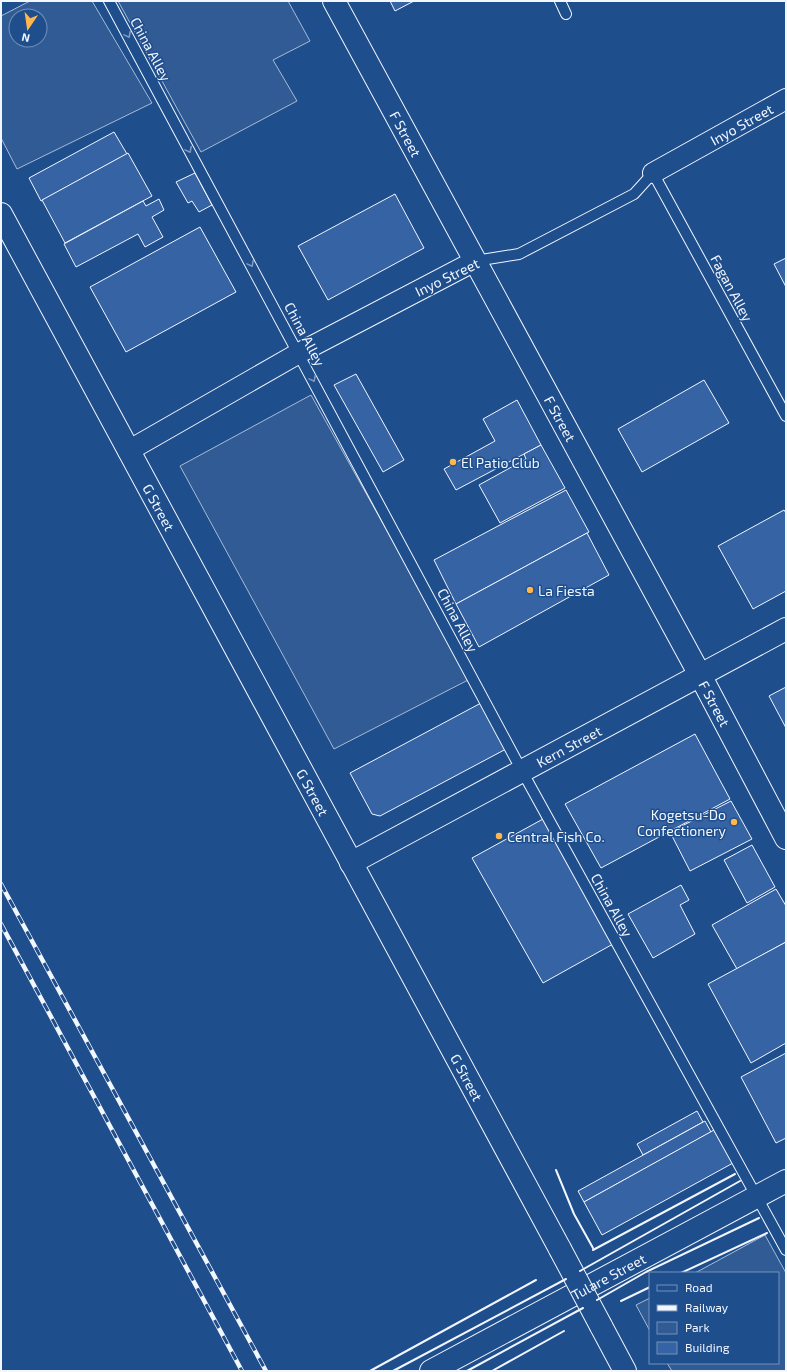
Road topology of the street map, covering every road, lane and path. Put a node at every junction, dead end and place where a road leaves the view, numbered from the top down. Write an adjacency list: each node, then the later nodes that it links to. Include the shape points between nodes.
1 (109, 1): 9 (lane, China Alley, one-way to 9)
2 (334, 1): 8 (street, F Street)
3 (560, 1): 4 (lane)
4 (566, 14)
5 (786, 99): 6 (street, Inyo Street)
6 (653, 173): 8 (lane, Inyo Street, via 634,194 519,254); 10 (lane, Fagan Alley)
7 (1, 214): 11 (street, G Street)
8 (475, 261): 9 (street, Inyo Street); 13 (street, F Street)
9 (299, 353): 11 (street, Inyo Street); 14 (lane, China Alley, one-way to 14)
10 (786, 416)
11 (128, 451): 16 (street, G Street)
12 (786, 629): 13 (street, Kern Street)
13 (700, 675): 14 (street, Kern Street); 15 (street, F Street)
14 (522, 770): 16 (street, Kern Street); 18 (lane, China Alley)
15 (786, 838)
16 (351, 863): 21 (street, G Street, bridge)
17 (786, 1181): 18 (street, Tulare Street)
18 (757, 1197): 19 (lane, China Alley); 20 (street, Tulare Street)
19 (786, 1250)
20 (431, 1371)
21 (625, 1371)

